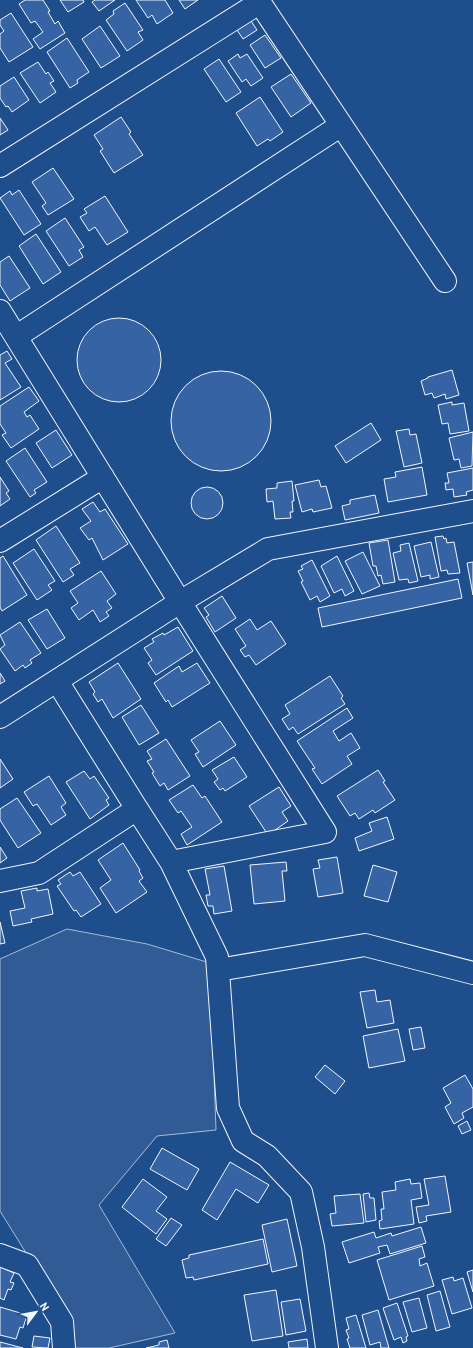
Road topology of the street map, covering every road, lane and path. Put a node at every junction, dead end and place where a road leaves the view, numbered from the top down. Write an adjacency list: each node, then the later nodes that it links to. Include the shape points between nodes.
1 (258, 1): 2 (street); 3 (street)
2 (340, 126): 4 (street); 6 (street)
3 (0, 166)
4 (445, 281)
5 (0, 311): 6 (street)
6 (17, 336): 7 (street)
7 (103, 477): 9 (street); 10 (street)
8 (473, 511): 10 (street, via 268,549)
9 (0, 541)
10 (180, 602): 11 (street); 14 (street, via 325,832)
11 (58, 682): 12 (street); 13 (street)
12 (0, 717)
13 (137, 809): 14 (street); 15 (street, via 39,873)
14 (171, 862): 16 (street, via 217,958)
15 (0, 881)
16 (218, 970): 17 (street, via 365,945); 20 (street, via 228,1108 243,1141 267,1156 301,1192 313,1247)
17 (473, 973)
18 (0, 1255): 19 (street, via 27,1265 62,1322)
19 (64, 1348)
20 (327, 1348)

